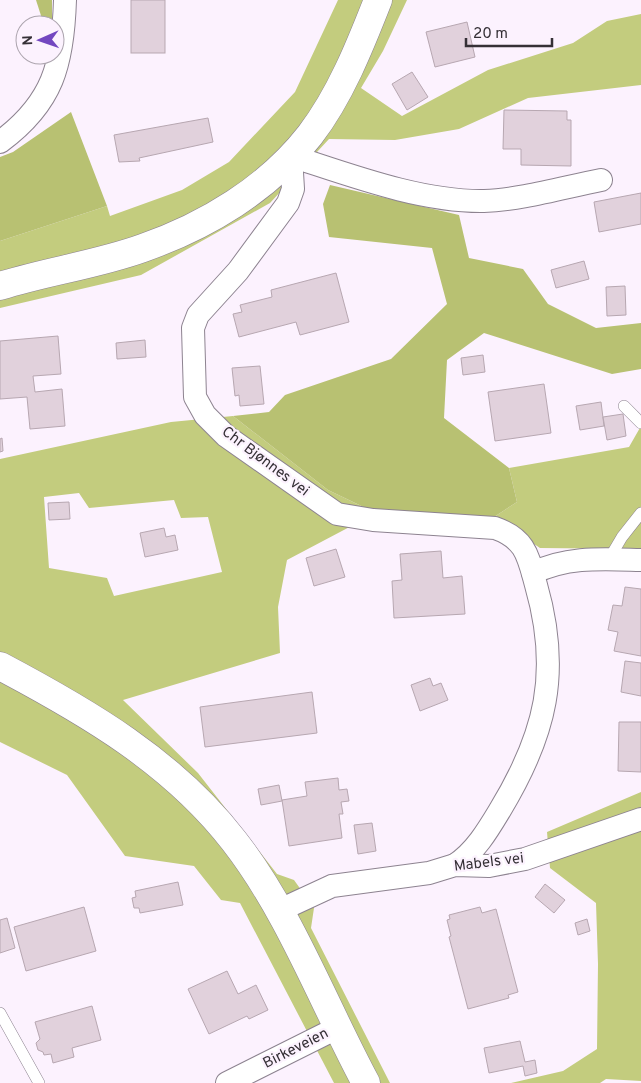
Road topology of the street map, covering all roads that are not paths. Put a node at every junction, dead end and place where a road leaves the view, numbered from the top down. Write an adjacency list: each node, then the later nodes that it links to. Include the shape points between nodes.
1 (65, 0): 3 (street, via 57,64 49,88 39,106)
2 (378, 0): 4 (main road, via 333,100 310,135)
3 (0, 142)
4 (290, 156): 5 (street, via 398,190 454,199 500,199); 6 (main road, via 255,188 199,226 142,248); 12 (street, Chr Bjønnes vei, via 293,189 288,203 238,271 198,315 192,328 196,397 205,414 226,436 337,514 373,520 495,528 511,534 523,545)
5 (601, 180)
6 (0, 286)
7 (624, 406): 8 (lane)
8 (641, 423)
9 (641, 513): 10 (lane)
10 (609, 559): 11 (street); 12 (street, via 566,561)
11 (641, 560)
12 (533, 573): 15 (street, Chr Bjønnes vei, via 549,646 548,686 540,725 520,777 487,832 464,860)
13 (0, 666): 16 (main road, via 71,704 147,754 182,784 234,841)
14 (641, 819): 15 (street, Mabels vei, via 525,860 489,866)
15 (455, 865): 16 (street, Mabels vei, via 429,874 332,886)
16 (278, 911): 18 (main road)
17 (0, 1012): 19 (lane)
18 (337, 1028): 20 (street, Birkeveien); 21 (main road)
19 (39, 1083)
20 (227, 1083)
21 (366, 1083)

